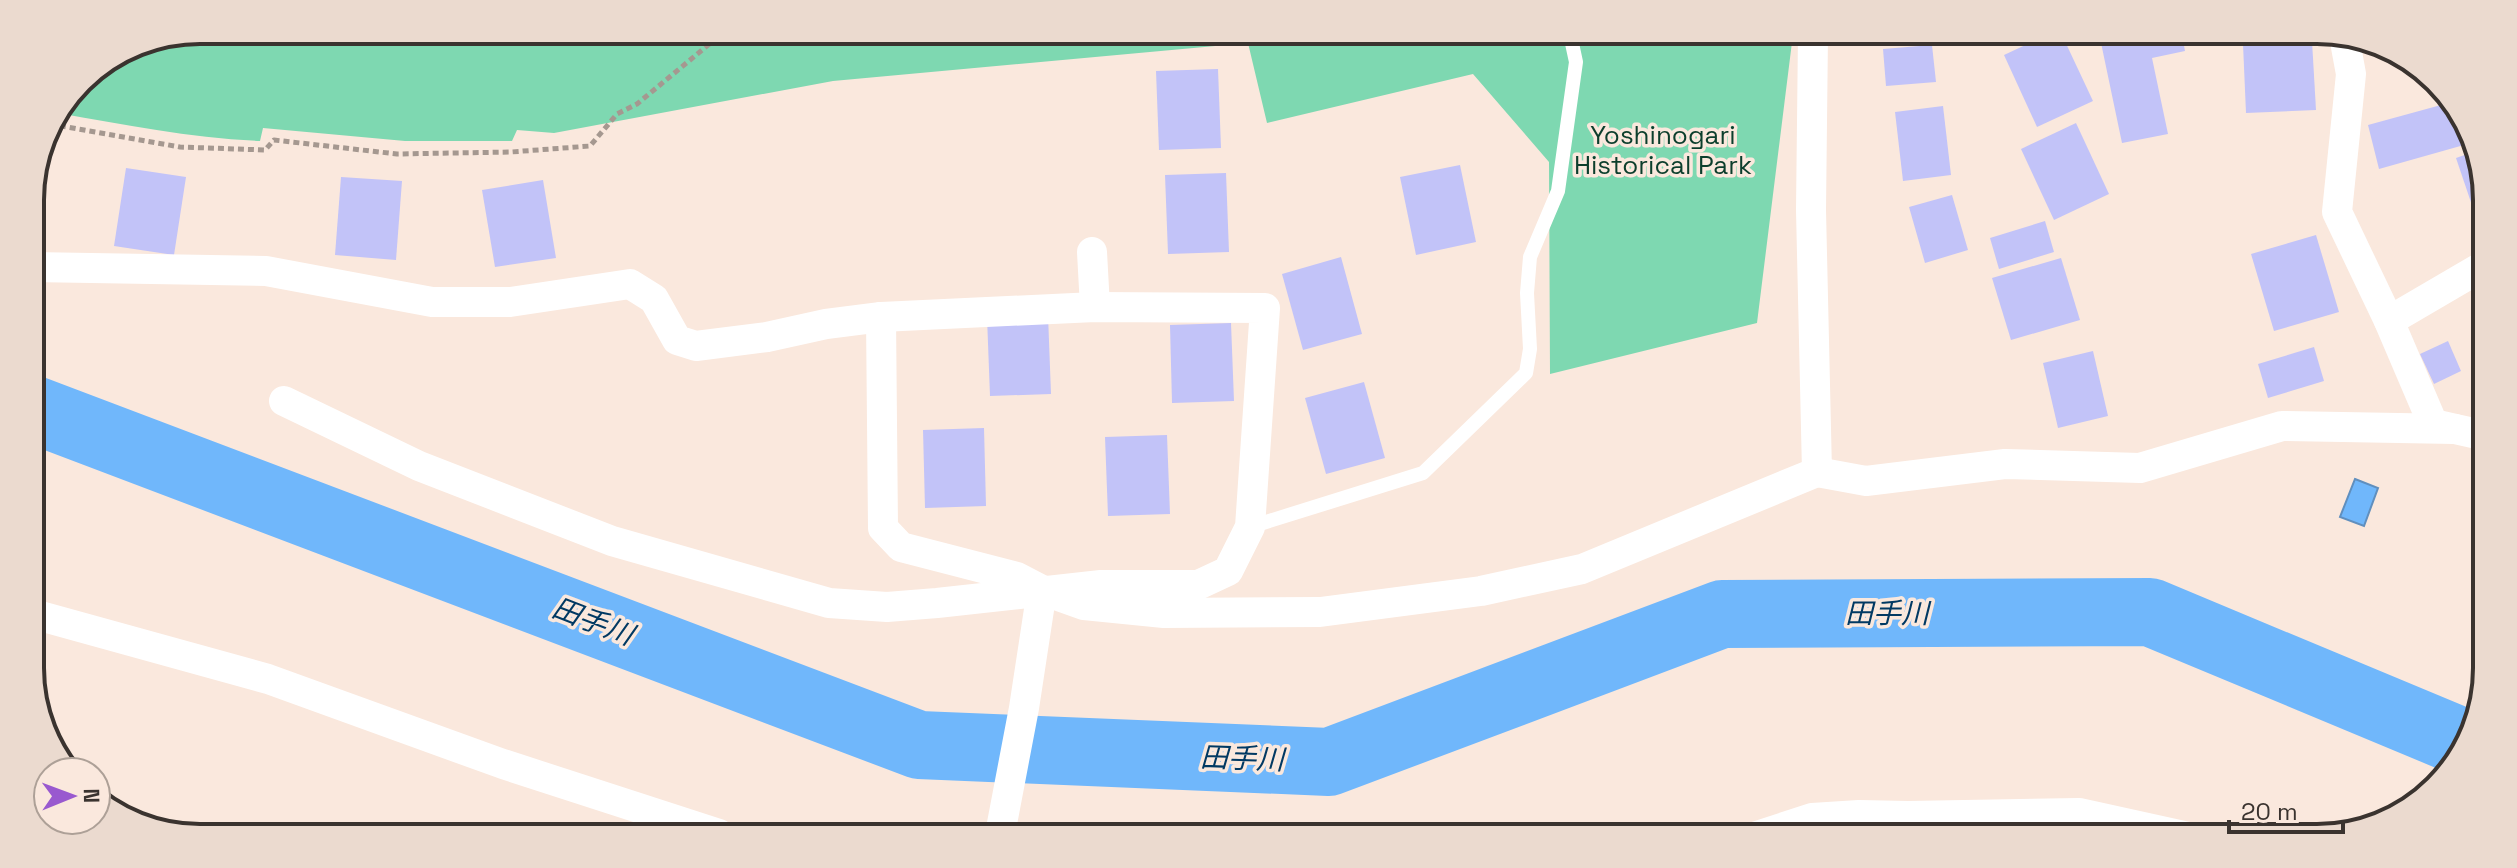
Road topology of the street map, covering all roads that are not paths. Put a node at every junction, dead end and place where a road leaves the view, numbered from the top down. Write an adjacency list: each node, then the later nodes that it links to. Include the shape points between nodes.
1 (1572, 44): 13 (lane, via 1576,62 1558,191 1530,257 1526,373 1423,473)
2 (1813, 44): 12 (street)
3 (2346, 47): 9 (street, via 2351,74 2337,212)
4 (1092, 252): 7 (street)
5 (44, 267): 8 (street, via 266,271 432,302 510,302 630,284 654,299 677,340 696,346)
6 (2473, 272): 9 (street)
7 (1095, 307): 8 (street); 13 (street, via 1265,308)
8 (881, 317): 14 (street, via 883,528 901,547 1017,577)
9 (2389, 321): 11 (street, via 2433,424)
10 (284, 401): 14 (street, via 419,466 612,541 829,603 887,607)
11 (2469, 432): 12 (street, via 2282,426 2140,468 2005,464 1866,481)
12 (1817, 472): 14 (street, via 1582,569 1481,591 1320,612 1164,613 1084,605)
13 (1250, 527): 14 (street, via 1228,571 1198,585)
14 (1042, 590): 17 (street)
15 (44, 617): 16 (street, via 268,679)
16 (688, 824)
17 (1002, 824)
18 (1794, 824): 19 (street, via 1859,815 2079,813)
19 (2129, 824)

